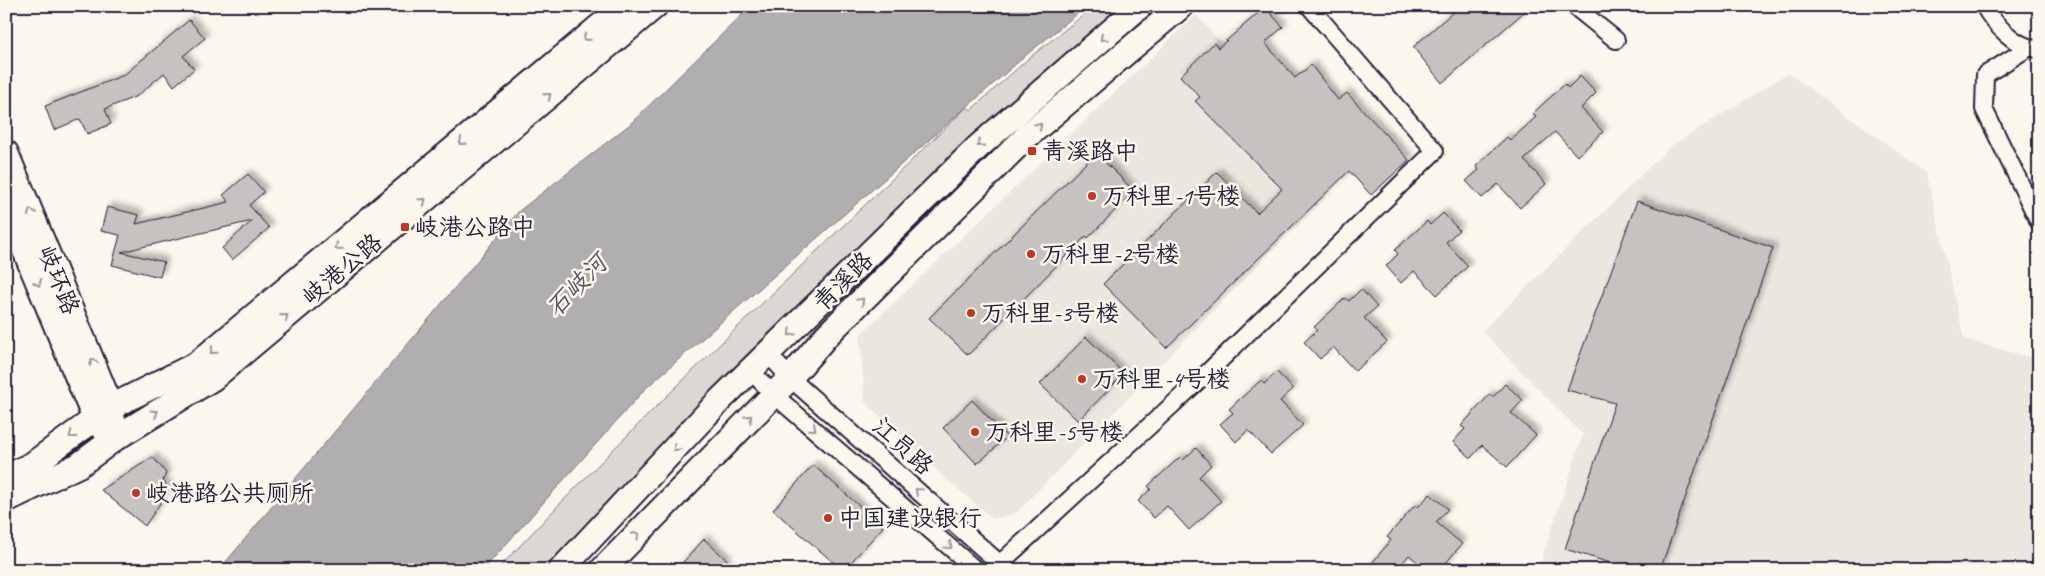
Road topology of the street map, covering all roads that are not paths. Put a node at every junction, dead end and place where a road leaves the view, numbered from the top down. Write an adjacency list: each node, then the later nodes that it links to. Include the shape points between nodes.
1 (624, 6): 16 (main road, 岐港公路, one-way to 16, via 197,364)
2 (655, 6): 17 (main road, 岐港公路, one-way to 2, via 213,378)
3 (1140, 6): 13 (main road, 青溪路, one-way to 13, via 979,146)
4 (1181, 6): 15 (main road, 青溪路, one-way to 4, via 827,335 1026,137)
5 (1308, 6): 20 (street, via 1435,151)
6 (1574, 6): 8 (street)
7 (1984, 6): 9 (street, via 1992,22)
8 (1616, 40)
9 (2034, 48): 12 (street, via 1985,75 1984,110)
10 (6, 153): 16 (main road, 岐环路, one-way to 10)
11 (6, 206): 16 (main road, 岐环路, one-way to 16)
12 (2039, 222)
13 (769, 354): 14 (main road, 青溪路); 15 (street, 江员路)
14 (751, 372): 15 (street, 江员路); 21 (main road, 青溪路, one-way to 21, via 719,401)
15 (782, 386): 20 (street, 江员路, one-way to 15); 22 (main road, 青溪路, one-way to 15); 23 (street, 江员路, one-way to 23)
16 (103, 413): 17 (main road, 岐环路); 18 (main road, 岐港公路, one-way to 18, via 33,464)
17 (114, 439): 19 (main road, 岐港公路, via 79,465)
18 (6, 477)
19 (6, 500)
20 (1000, 568)
21 (561, 570)
22 (602, 570)
23 (976, 570)

